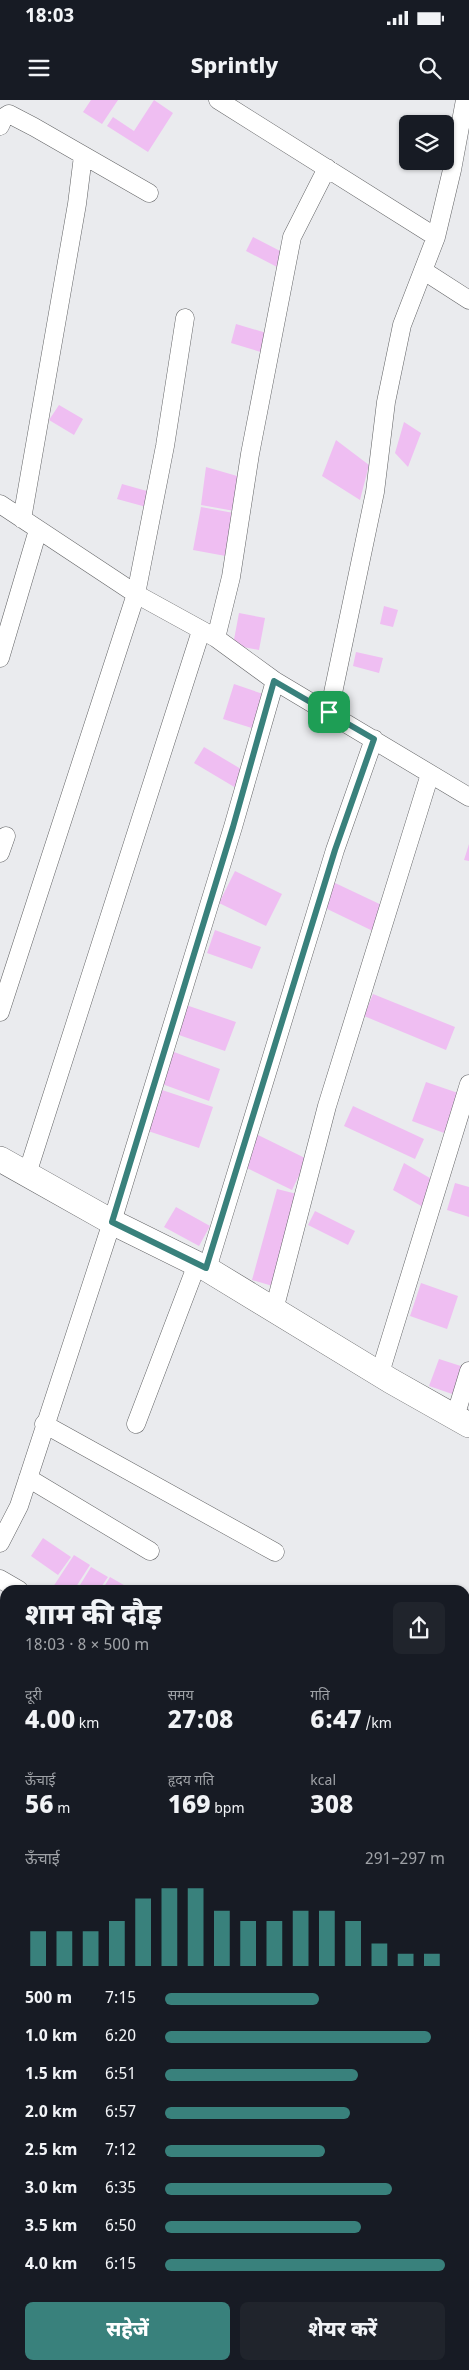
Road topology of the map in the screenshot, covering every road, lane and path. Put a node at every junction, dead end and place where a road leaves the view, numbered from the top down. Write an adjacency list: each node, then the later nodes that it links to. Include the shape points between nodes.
1 (218, 100): 5 (street)
2 (464, 100): 7 (street)
3 (0, 126): 4 (street, via 8,114)
4 (83, 156): 6 (street); 12 (street)
5 (327, 168): 7 (street); 15 (street, via 292,237 252,445 231,577)
6 (149, 193)
7 (436, 237): 8 (street)
8 (424, 271): 9 (street); 18 (street, via 402,325 386,402 375,492)
9 (469, 300)
10 (185, 318): 14 (street, via 165,446)
11 (0, 504): 12 (street)
12 (22, 519): 13 (street)
13 (38, 530): 14 (street); 16 (street)
14 (136, 594): 15 (street); 24 (street)
15 (208, 635): 17 (street); 27 (street)
16 (0, 658)
17 (274, 681): 18 (street); 28 (street, via 233,827)
18 (329, 712): 19 (street)
19 (374, 739): 20 (street); 29 (street, via 335,850)
20 (430, 774): 21 (street); 30 (street, via 327,1106)
21 (469, 797)
22 (6, 836): 23 (street)
23 (0, 854)
24 (0, 1012)
25 (469, 1084): 32 (street)
26 (0, 1159): 27 (street)
27 (27, 1174): 28 (street)
28 (112, 1222): 29 (street); 34 (street)
29 (202, 1266): 30 (street); 35 (street)
30 (274, 1310): 32 (street)
31 (469, 1371): 33 (street)
32 (380, 1373): 33 (street)
33 (462, 1421)
34 (44, 1424): 36 (street); 39 (street)
35 (136, 1424)
36 (28, 1478): 37 (street, via 19,1506); 38 (street)
37 (0, 1543)
38 (150, 1551)
39 (275, 1552)

